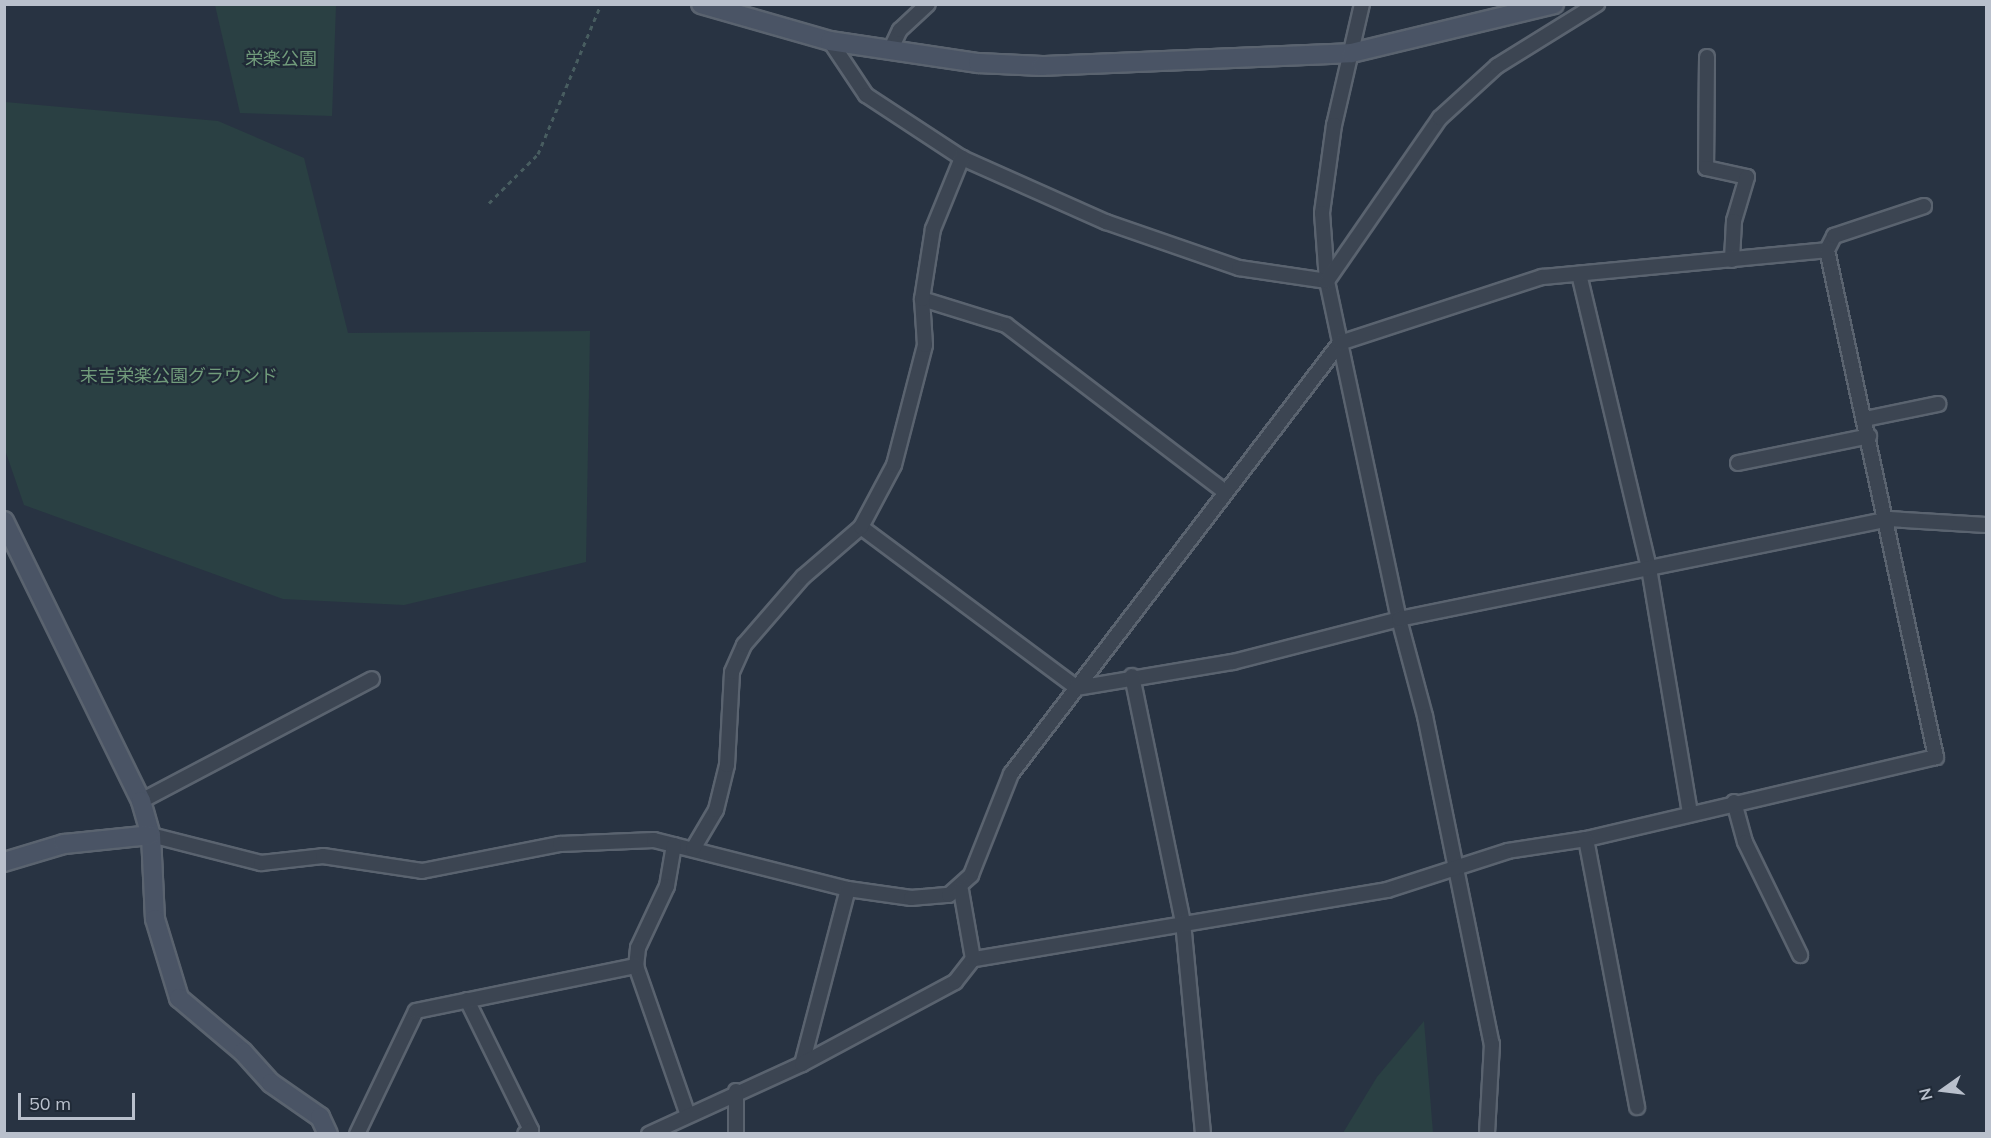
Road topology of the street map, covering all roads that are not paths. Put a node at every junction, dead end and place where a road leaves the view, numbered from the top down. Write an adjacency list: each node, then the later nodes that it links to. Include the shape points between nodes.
1 (701, 4): 6 (street)
2 (928, 4): 7 (street, via 900,30)
3 (1362, 4): 8 (street)
4 (1554, 4): 8 (street)
5 (1597, 4): 15 (street, via 1497,66 1440,118)
6 (830, 42): 7 (street); 10 (street, via 866,95)
7 (890, 51): 8 (street, via 1042,66)
8 (1352, 53): 15 (street, via 1322,213)
9 (1707, 57): 13 (street, via 1706,168 1747,177 1734,221)
10 (962, 158): 15 (street, via 1106,222 1239,268); 16 (street, via 933,229)
11 (1924, 206): 12 (street, via 1834,236)
12 (1827, 250): 13 (street); 19 (street)
13 (1732, 260): 14 (street)
14 (1579, 274): 17 (street, via 1542,277); 27 (street)
15 (1327, 282): 17 (street)
16 (922, 299): 22 (street, via 1006,325); 26 (street, via 925,345 894,465)
17 (1340, 343): 22 (street); 28 (street)
18 (1938, 404): 19 (street)
19 (1865, 419): 20 (street)
20 (1869, 436): 21 (street); 23 (street)
21 (1738, 463)
22 (1225, 492): 31 (street)
23 (1888, 519): 25 (street); 27 (street); 33 (street, via 1936,757)
24 (4, 521): 32 (street)
25 (1986, 525)
26 (861, 527): 31 (street); 38 (street, via 803,578 744,645 732,672 727,765 717,810)
27 (1649, 568): 28 (street); 34 (street)
28 (1399, 619): 29 (street, via 1233,662); 40 (street, via 1425,716)
29 (1131, 676): 31 (street); 43 (street)
30 (372, 679): 32 (street)
31 (1077, 688): 42 (street, via 1011,774 982,852)
32 (141, 801): 35 (street)
33 (1734, 802): 34 (street); 44 (street, via 1745,842)
34 (1690, 814): 36 (street)
35 (151, 835): 37 (street, via 261,862 334,856 422,871 560,844 629,839); 39 (street, via 64,844); 52 (street, via 155,919 179,998 278,1089 320,1118)
36 (1586, 839): 40 (street); 50 (street)
37 (674, 845): 38 (street); 46 (street, via 667,886 638,948)
38 (693, 849): 41 (street)
39 (4, 862)
40 (1453, 867): 43 (street, via 1387,890); 58 (street, via 1492,1044)
41 (849, 889): 42 (street, via 921,898); 48 (street)
42 (961, 890): 45 (street)
43 (1183, 922): 45 (street); 57 (street)
44 (1800, 955)
45 (973, 959): 48 (street, via 956,982)
46 (636, 966): 47 (street); 51 (street)
47 (467, 1000): 53 (street, via 416,1011); 54 (street, via 531,1130)
48 (802, 1064): 49 (street)
49 (736, 1091): 51 (street); 56 (street)
50 (1637, 1107)
51 (688, 1115): 55 (street)
52 (328, 1134)
53 (357, 1134)
54 (525, 1134)
55 (649, 1134)
56 (736, 1134)
57 (1203, 1134)
58 (1487, 1134)

